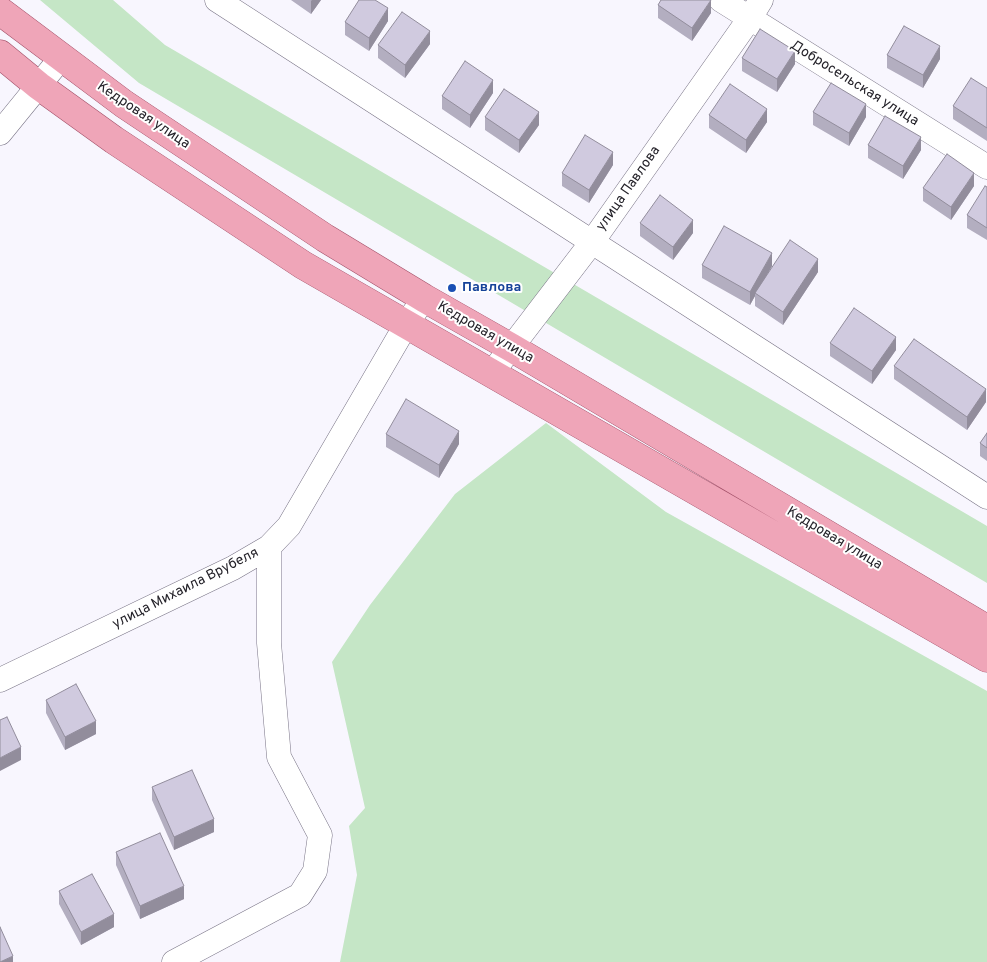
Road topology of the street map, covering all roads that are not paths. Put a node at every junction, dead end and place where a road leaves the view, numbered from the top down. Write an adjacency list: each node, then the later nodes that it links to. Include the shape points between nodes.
1 (217, 0): 10 (street)
2 (721, 0): 3 (street, Добросельская улица)
3 (755, 9): 9 (street, Добросельская улица); 10 (street, улица Павлова)
4 (0, 11): 6 (main road, Кедровая улица)
5 (0, 54): 7 (main road, Кедровая улица)
6 (61, 58): 7 (street); 11 (main road, Кедровая улица, via 124,104 325,238)
7 (39, 86): 8 (street); 12 (main road, Кедровая улица, via 114,140 303,265)
8 (0, 133)
9 (987, 167)
10 (592, 242): 13 (street, улица Павлова); 15 (street)
11 (424, 298): 12 (street, улица Михаила Врубеля); 13 (main road, Кедровая улица)
12 (406, 325): 14 (main road, Кедровая улица); 16 (street, улица Михаила Врубеля, via 289,526)
13 (512, 348): 14 (street, улица Павлова); 17 (main road, Кедровая улица)
14 (491, 374): 18 (main road, Кедровая улица)
15 (987, 497)
16 (269, 547): 19 (street, улица Михаила Врубеля, via 233,568); 20 (street, via 269,643 279,758 320,835 315,871 300,895)
17 (987, 629)
18 (987, 658)
19 (0, 680)
20 (174, 962)

